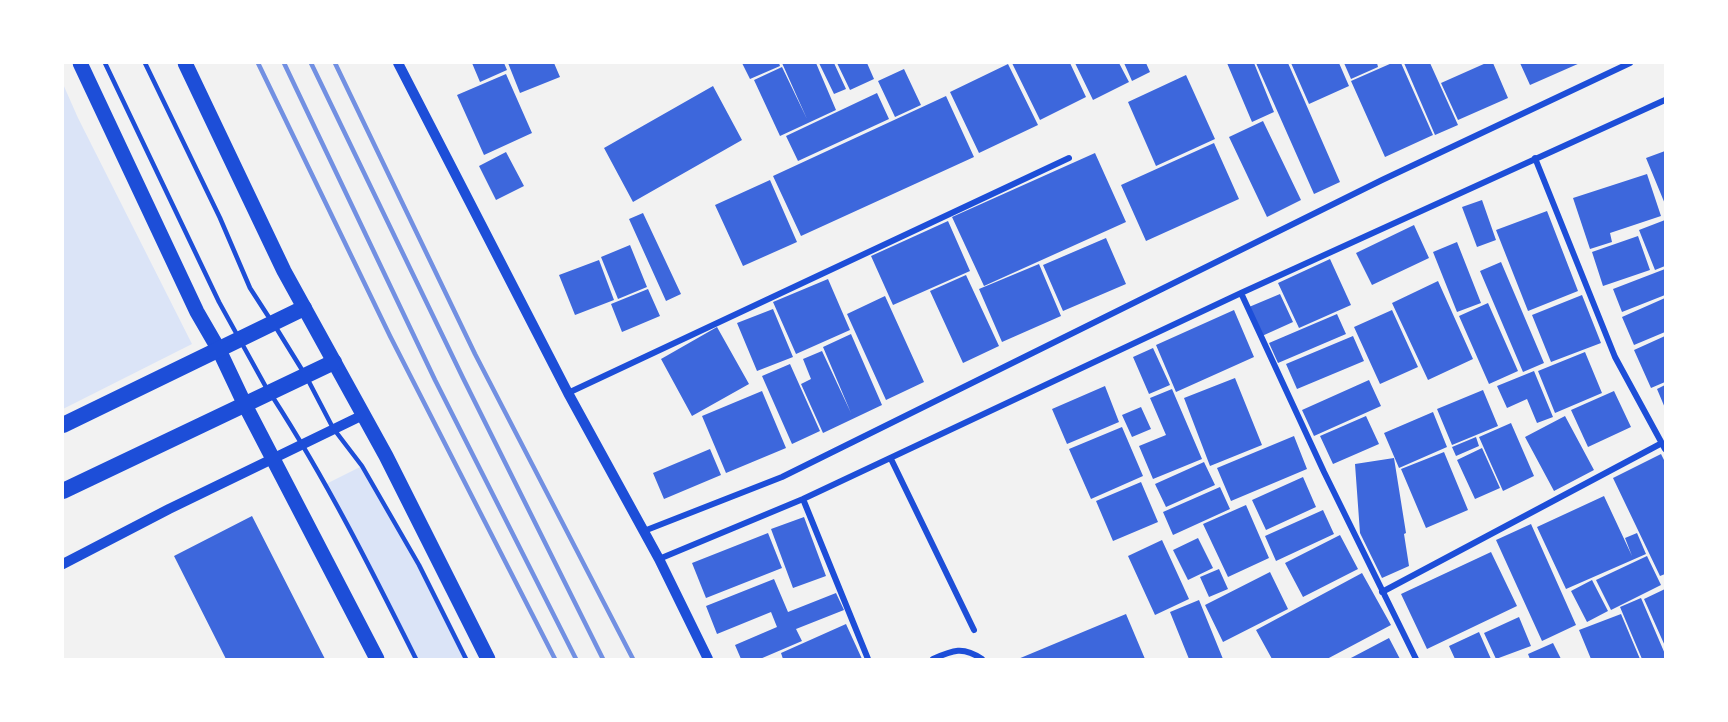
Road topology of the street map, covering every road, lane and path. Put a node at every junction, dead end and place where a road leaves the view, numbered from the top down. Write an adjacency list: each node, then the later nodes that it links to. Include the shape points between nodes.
1 (80, 63): 14 (main road, via 197,312)
2 (105, 63): 13 (lane, via 219,302)
3 (145, 63): 12 (lane, via 250,288)
4 (185, 63): 11 (main road)
5 (398, 63): 18 (street)
6 (1630, 63): 29 (street, via 1382,180 782,477)
7 (1665, 99): 9 (street)
8 (1069, 158): 18 (street)
9 (1535, 158): 10 (street); 24 (street, via 1616,357)
10 (1241, 293): 26 (street); 32 (street)
11 (304, 308): 12 (highway); 15 (main road)
12 (273, 323): 13 (highway); 16 (lane)
13 (241, 340): 14 (highway); 17 (lane)
14 (219, 350): 19 (main road); 21 (highway)
15 (334, 362): 16 (highway); 20 (main road)
16 (306, 376): 17 (highway); 22 (lane)
17 (269, 393): 19 (highway); 23 (lane)
18 (568, 393): 29 (street)
19 (245, 405): 25 (main road); 27 (highway)
20 (363, 415): 22 (street); 37 (main road)
21 (63, 426)
22 (333, 428): 23 (street); 36 (lane, via 362,466 414,555)
23 (303, 444): 25 (street); 35 (lane)
24 (1663, 446): 32 (street)
25 (273, 459): 31 (street); 34 (main road)
26 (891, 459): 28 (street); 33 (street)
27 (63, 491)
28 (802, 499): 30 (street); 39 (street)
29 (644, 531): 30 (street)
30 (659, 559): 38 (street)
31 (63, 564)
32 (1382, 592): 42 (street)
33 (974, 630)
34 (377, 659)
35 (416, 659)
36 (466, 659)
37 (488, 659)
38 (708, 659)
39 (868, 659)
40 (933, 659): 41 (street, via 963,650)
41 (982, 659)
42 (1416, 659)

